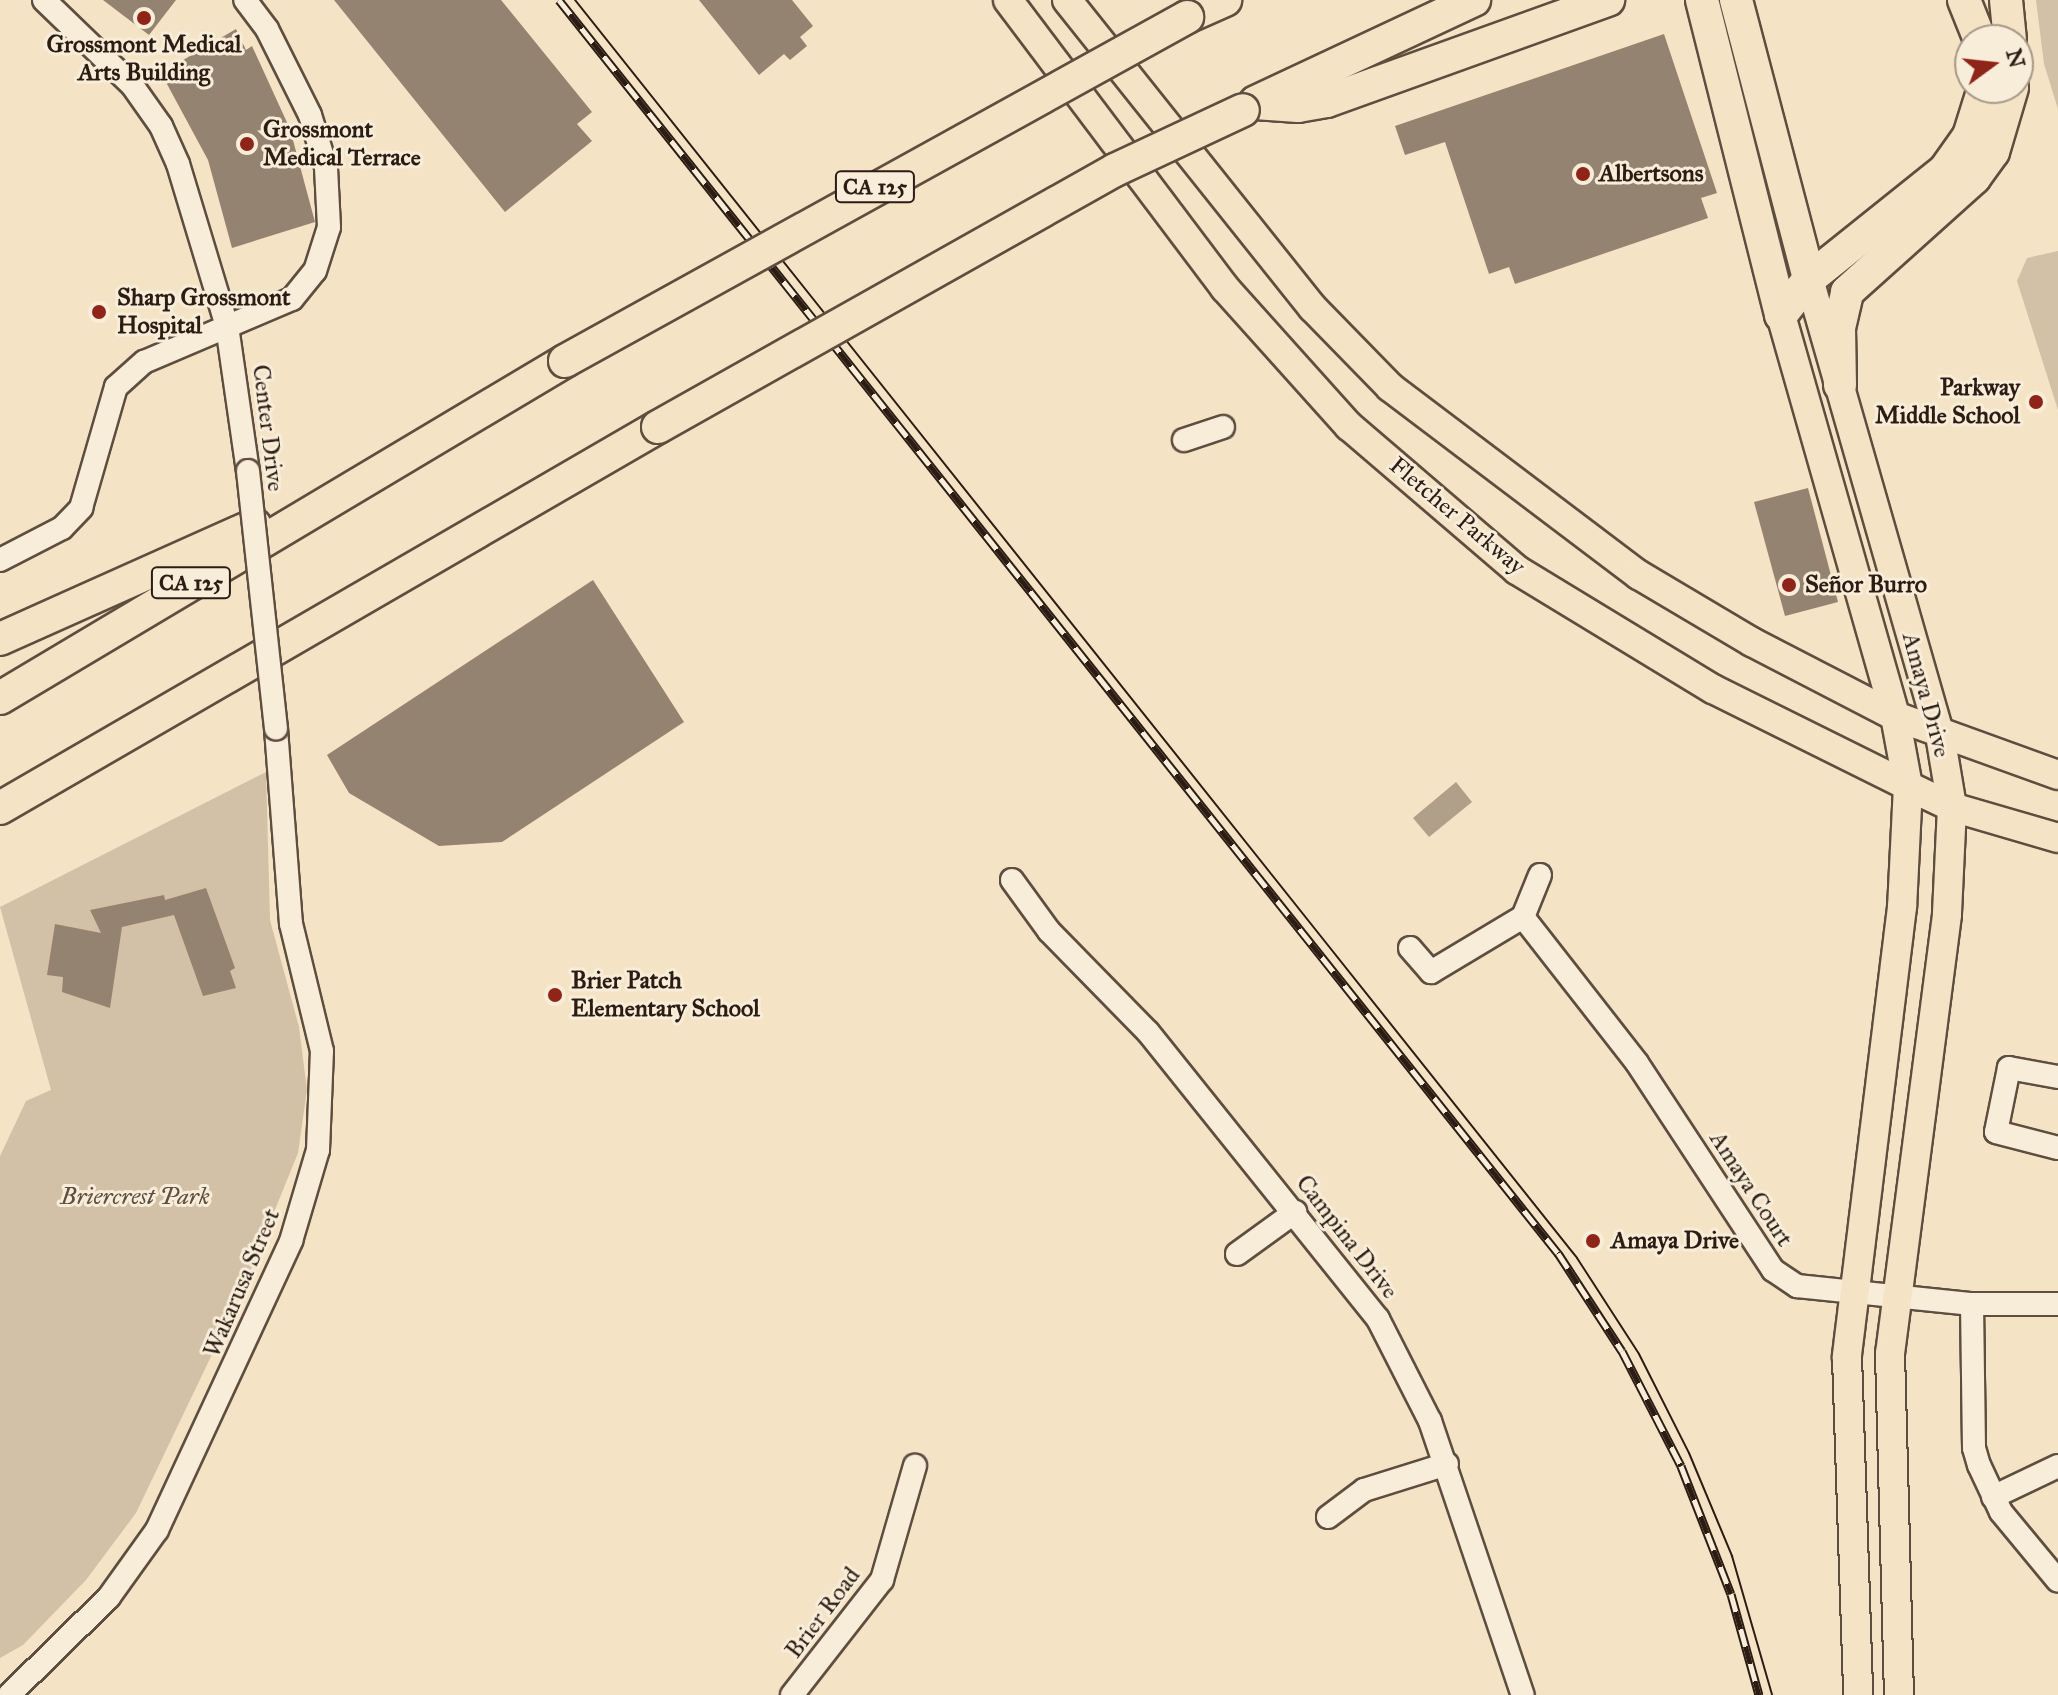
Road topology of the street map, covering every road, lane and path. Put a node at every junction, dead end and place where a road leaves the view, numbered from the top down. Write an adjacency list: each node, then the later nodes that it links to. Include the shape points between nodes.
1 (44, 0): 19 (street, Center Drive, via 132,85 161,126 193,205)
2 (245, 0): 19 (street, via 267,29 310,115 326,167 329,227 315,271 292,299)
3 (1008, 0): 32 (main road, Fletcher Parkway, via 1225,288 1349,426 1517,570 1713,689)
4 (1067, 0): 27 (main road, via 1313,308 1390,387 1639,575)
5 (1225, 0): 23 (highway, CA 125, bridge, via 565,361)
6 (1474, 0): 16 (highway)
7 (1608, 0): 16 (highway, via 1327,101)
8 (1702, 0): 18 (highway)
9 (1736, 0): 17 (highway)
10 (1964, 0): 12 (highway)
11 (2006, 0): 13 (highway)
12 (1974, 24)
13 (2008, 24)
14 (1979, 104): 17 (highway, via 1969,136 1945,170)
15 (2007, 104): 20 (highway, via 1993,152 1974,178 1847,292 1839,328)
16 (1249, 106): 30 (highway, bridge, via 1115,170 658,427)
17 (1809, 279): 18 (highway); 20 (main road, Amaya Drive)
18 (1781, 315): 27 (main road, Amaya Drive)
19 (227, 326): 24 (street, via 144,362 116,387 81,508 62,528); 28 (street, Center Drive, bridge)
20 (1840, 385): 29 (main road, Amaya Drive)
21 (1223, 427): 22 (street)
22 (1184, 440)
23 (382, 469): 25 (highway); 26 (highway, CA 125)
24 (0, 560)
25 (0, 639)
26 (0, 698)
27 (1895, 716): 29 (main road); 32 (main road, Amaya Drive)
28 (276, 728): 55 (street, Wakarusa Street, via 291,924 322,1051 318,1150 291,1241 157,1530 109,1597)
29 (1940, 735): 31 (main road); 33 (main road, Amaya Drive)
30 (117, 742): 34 (highway); 35 (highway)
31 (2058, 775)
32 (1908, 786): 33 (main road, Fletcher Parkway); 45 (main road, Amaya Drive, via 1902,907)
33 (1952, 807): 36 (main road, Fletcher Parkway); 46 (main road, Amaya Drive, via 1947,915)
34 (0, 808)
35 (0, 825)
36 (2058, 838)
37 (1540, 875): 39 (street)
38 (1012, 880): 43 (street, Campina Drive, via 1049,931 1148,1032)
39 (1523, 917): 40 (street, via 1431,972); 45 (street, Amaya Court, via 1637,1063 1773,1270 1797,1286)
40 (1410, 948)
41 (2058, 1077): 42 (street, via 2009,1068 1996,1132)
42 (2058, 1148)
43 (1295, 1212): 44 (street); 49 (street, Campina Drive, via 1378,1319)
44 (1237, 1254)
45 (1855, 1289): 46 (street, Amaya Court); 58 (main road, Amaya Drive, via 1847,1357)
46 (1897, 1298): 47 (street, Amaya Court); 59 (main road, Amaya Drive, via 1890,1353)
47 (1972, 1304): 48 (street, Amaya Court); 52 (street, via 1974,1448)
48 (2058, 1304)
49 (1447, 1464): 53 (street, via 1364,1490); 57 (street, Campina Drive)
50 (915, 1466): 56 (street, Brier Road, via 882,1580)
51 (2058, 1466): 52 (street)
52 (1993, 1497): 54 (street)
53 (1328, 1517)
54 (2058, 1581)
55 (9, 1695)
56 (792, 1695)
57 (1523, 1695)
58 (1858, 1695)
59 (1899, 1695)

